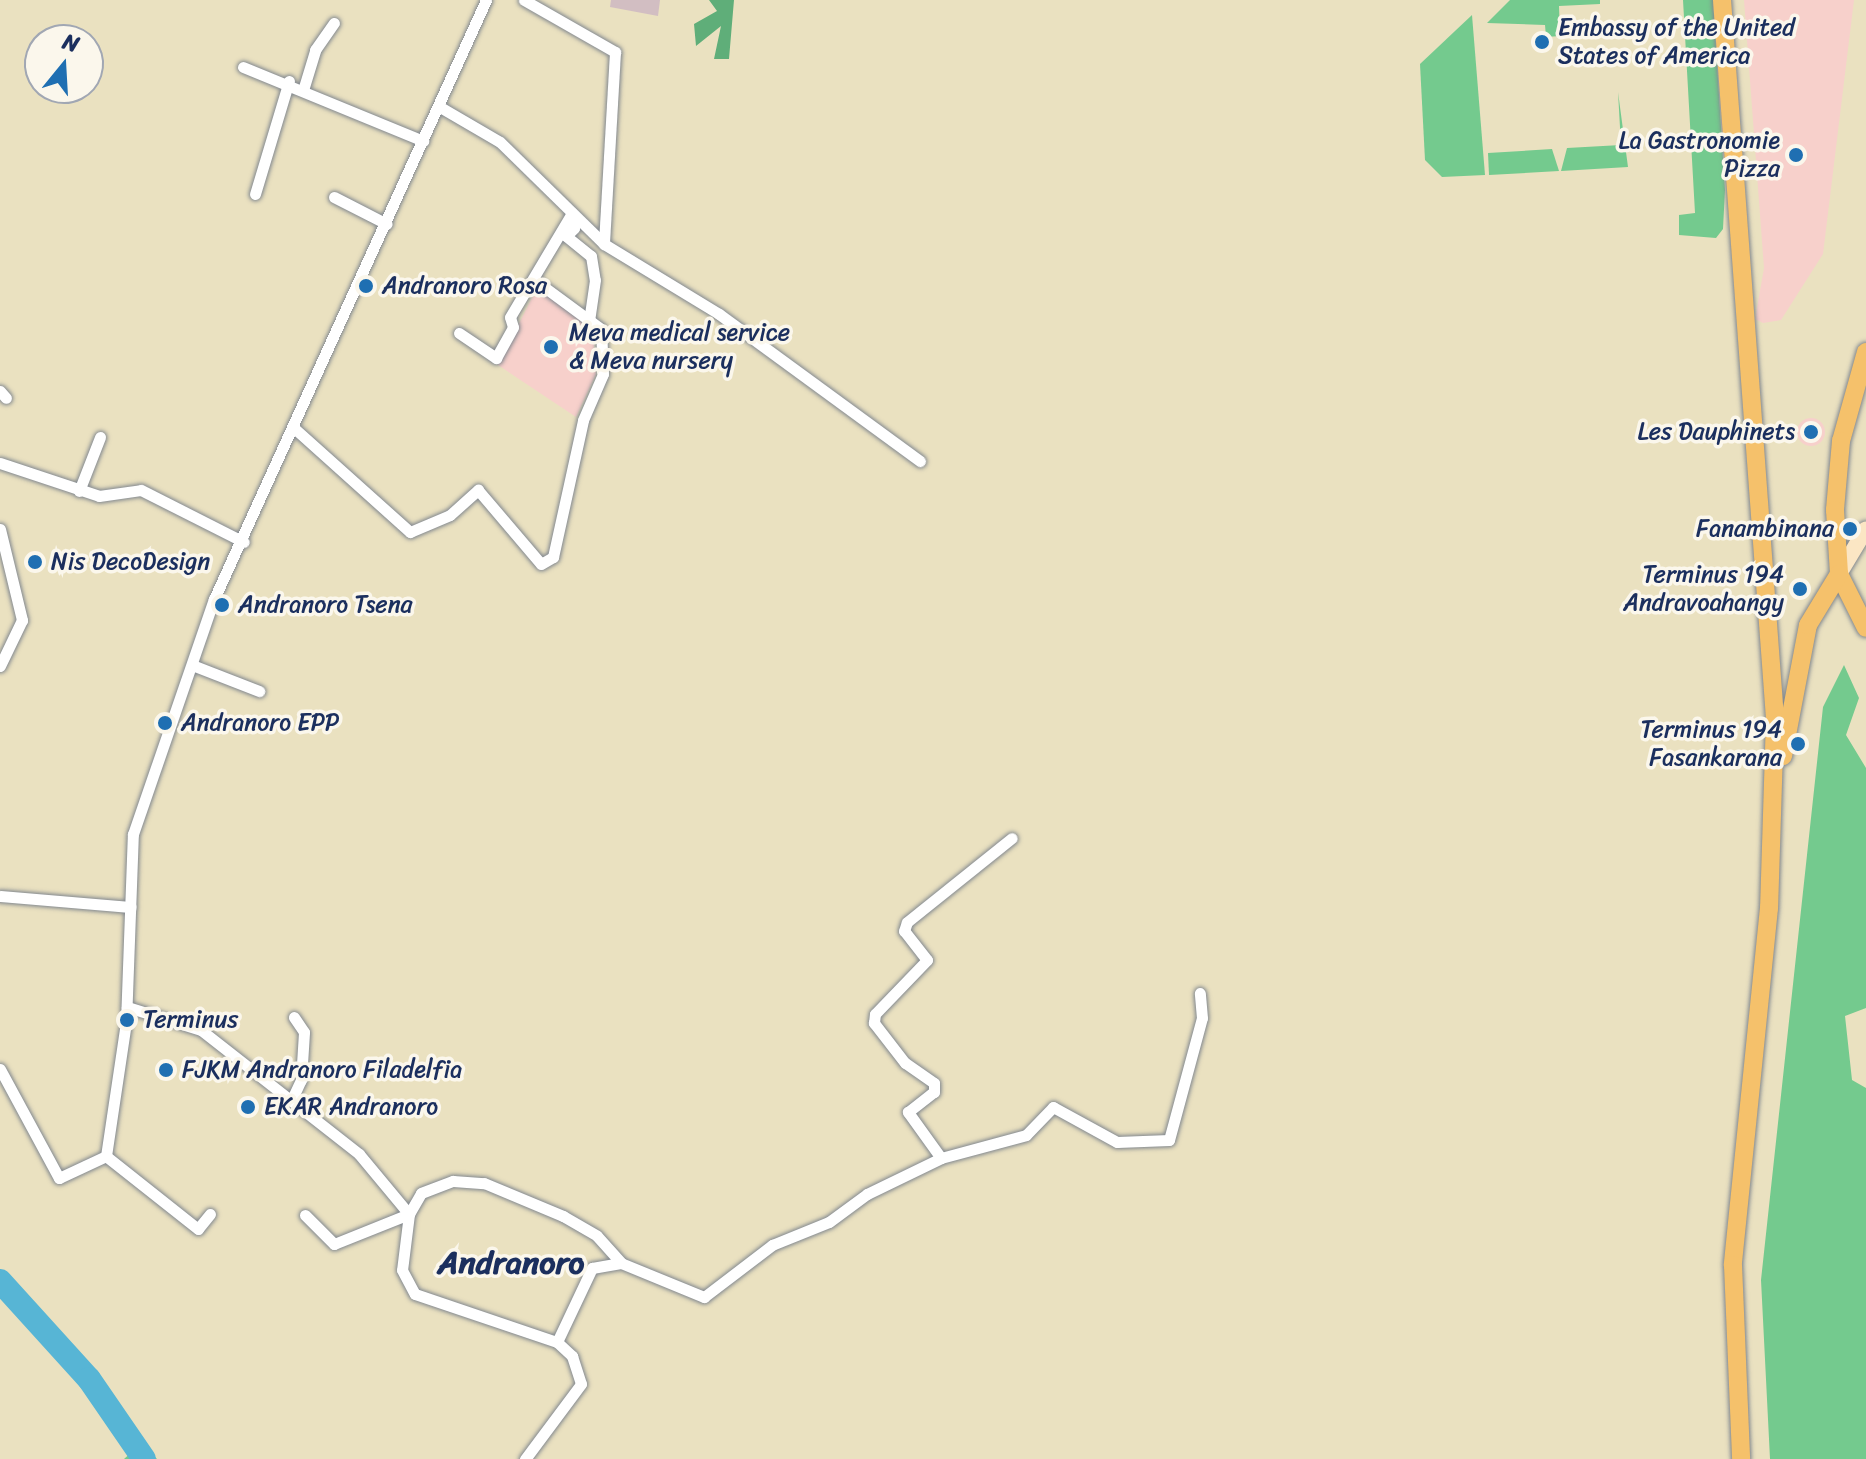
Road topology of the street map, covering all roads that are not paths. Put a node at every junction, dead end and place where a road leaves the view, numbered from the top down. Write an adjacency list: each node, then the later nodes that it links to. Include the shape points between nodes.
1 (486, 0): 8 (street)
2 (524, 0): 14 (street, via 615,52)
3 (1722, 0): 32 (main road, via 1775,719)
4 (334, 23): 7 (street)
5 (243, 67): 6 (street)
6 (289, 81): 7 (street); 10 (street)
7 (304, 87): 9 (street)
8 (440, 107): 9 (street); 12 (street, via 500,142)
9 (423, 141): 13 (street)
10 (255, 194)
11 (334, 197): 13 (street)
12 (572, 213): 14 (street); 15 (street); 16 (street, via 574,228 566,236 591,256 595,280)
13 (387, 224): 19 (street)
14 (604, 244): 21 (street, via 719,314)
15 (536, 281): 16 (street); 17 (street, via 510,317 513,327 496,358)
16 (589, 321): 19 (street, via 601,329 603,374 583,420 553,557 541,564 478,490 450,515 410,532 390,521)
17 (459, 333)
18 (1866, 352): 27 (main road, via 1835,475)
19 (294, 428): 26 (street)
20 (100, 437): 23 (street)
21 (920, 461)
22 (0, 463): 23 (street)
23 (79, 491): 26 (street, via 141,490)
24 (0, 529): 29 (street, via 22,620)
25 (1866, 529): 27 (street)
26 (244, 542): 30 (street, via 214,599)
27 (1839, 574): 28 (main road); 32 (main road, via 1808,625)
28 (1866, 628)
29 (0, 666)
30 (195, 666): 31 (street); 35 (street, via 133,834)
31 (259, 691)
32 (1774, 804): 49 (main road, via 1733,1265)
33 (1012, 838): 42 (street, via 907,922 904,931 927,960 875,1014 874,1023 905,1063 934,1083 934,1092 908,1112)
34 (0, 896): 35 (street)
35 (131, 907): 37 (street)
36 (1200, 993): 42 (street, via 1202,1018 1169,1140 1117,1142 1053,1107 1026,1135)
37 (127, 1007): 40 (street, via 201,1030); 41 (street)
38 (294, 1017): 40 (street, via 304,1032 301,1080)
39 (0, 1069): 41 (street, via 59,1178)
40 (292, 1099): 44 (street, via 359,1154)
41 (106, 1156): 43 (street, via 198,1229)
42 (941, 1158): 46 (street, via 867,1194 829,1222 772,1245 704,1297)
43 (210, 1214)
44 (409, 1214): 45 (street, via 334,1244); 46 (street, via 421,1193 453,1181 484,1183 597,1236); 47 (street, via 402,1270 415,1294)
45 (305, 1215)
46 (621, 1263): 47 (street, via 592,1268)
47 (557, 1342): 48 (street, via 572,1356 581,1384)
48 (525, 1459)
49 (1741, 1459)

